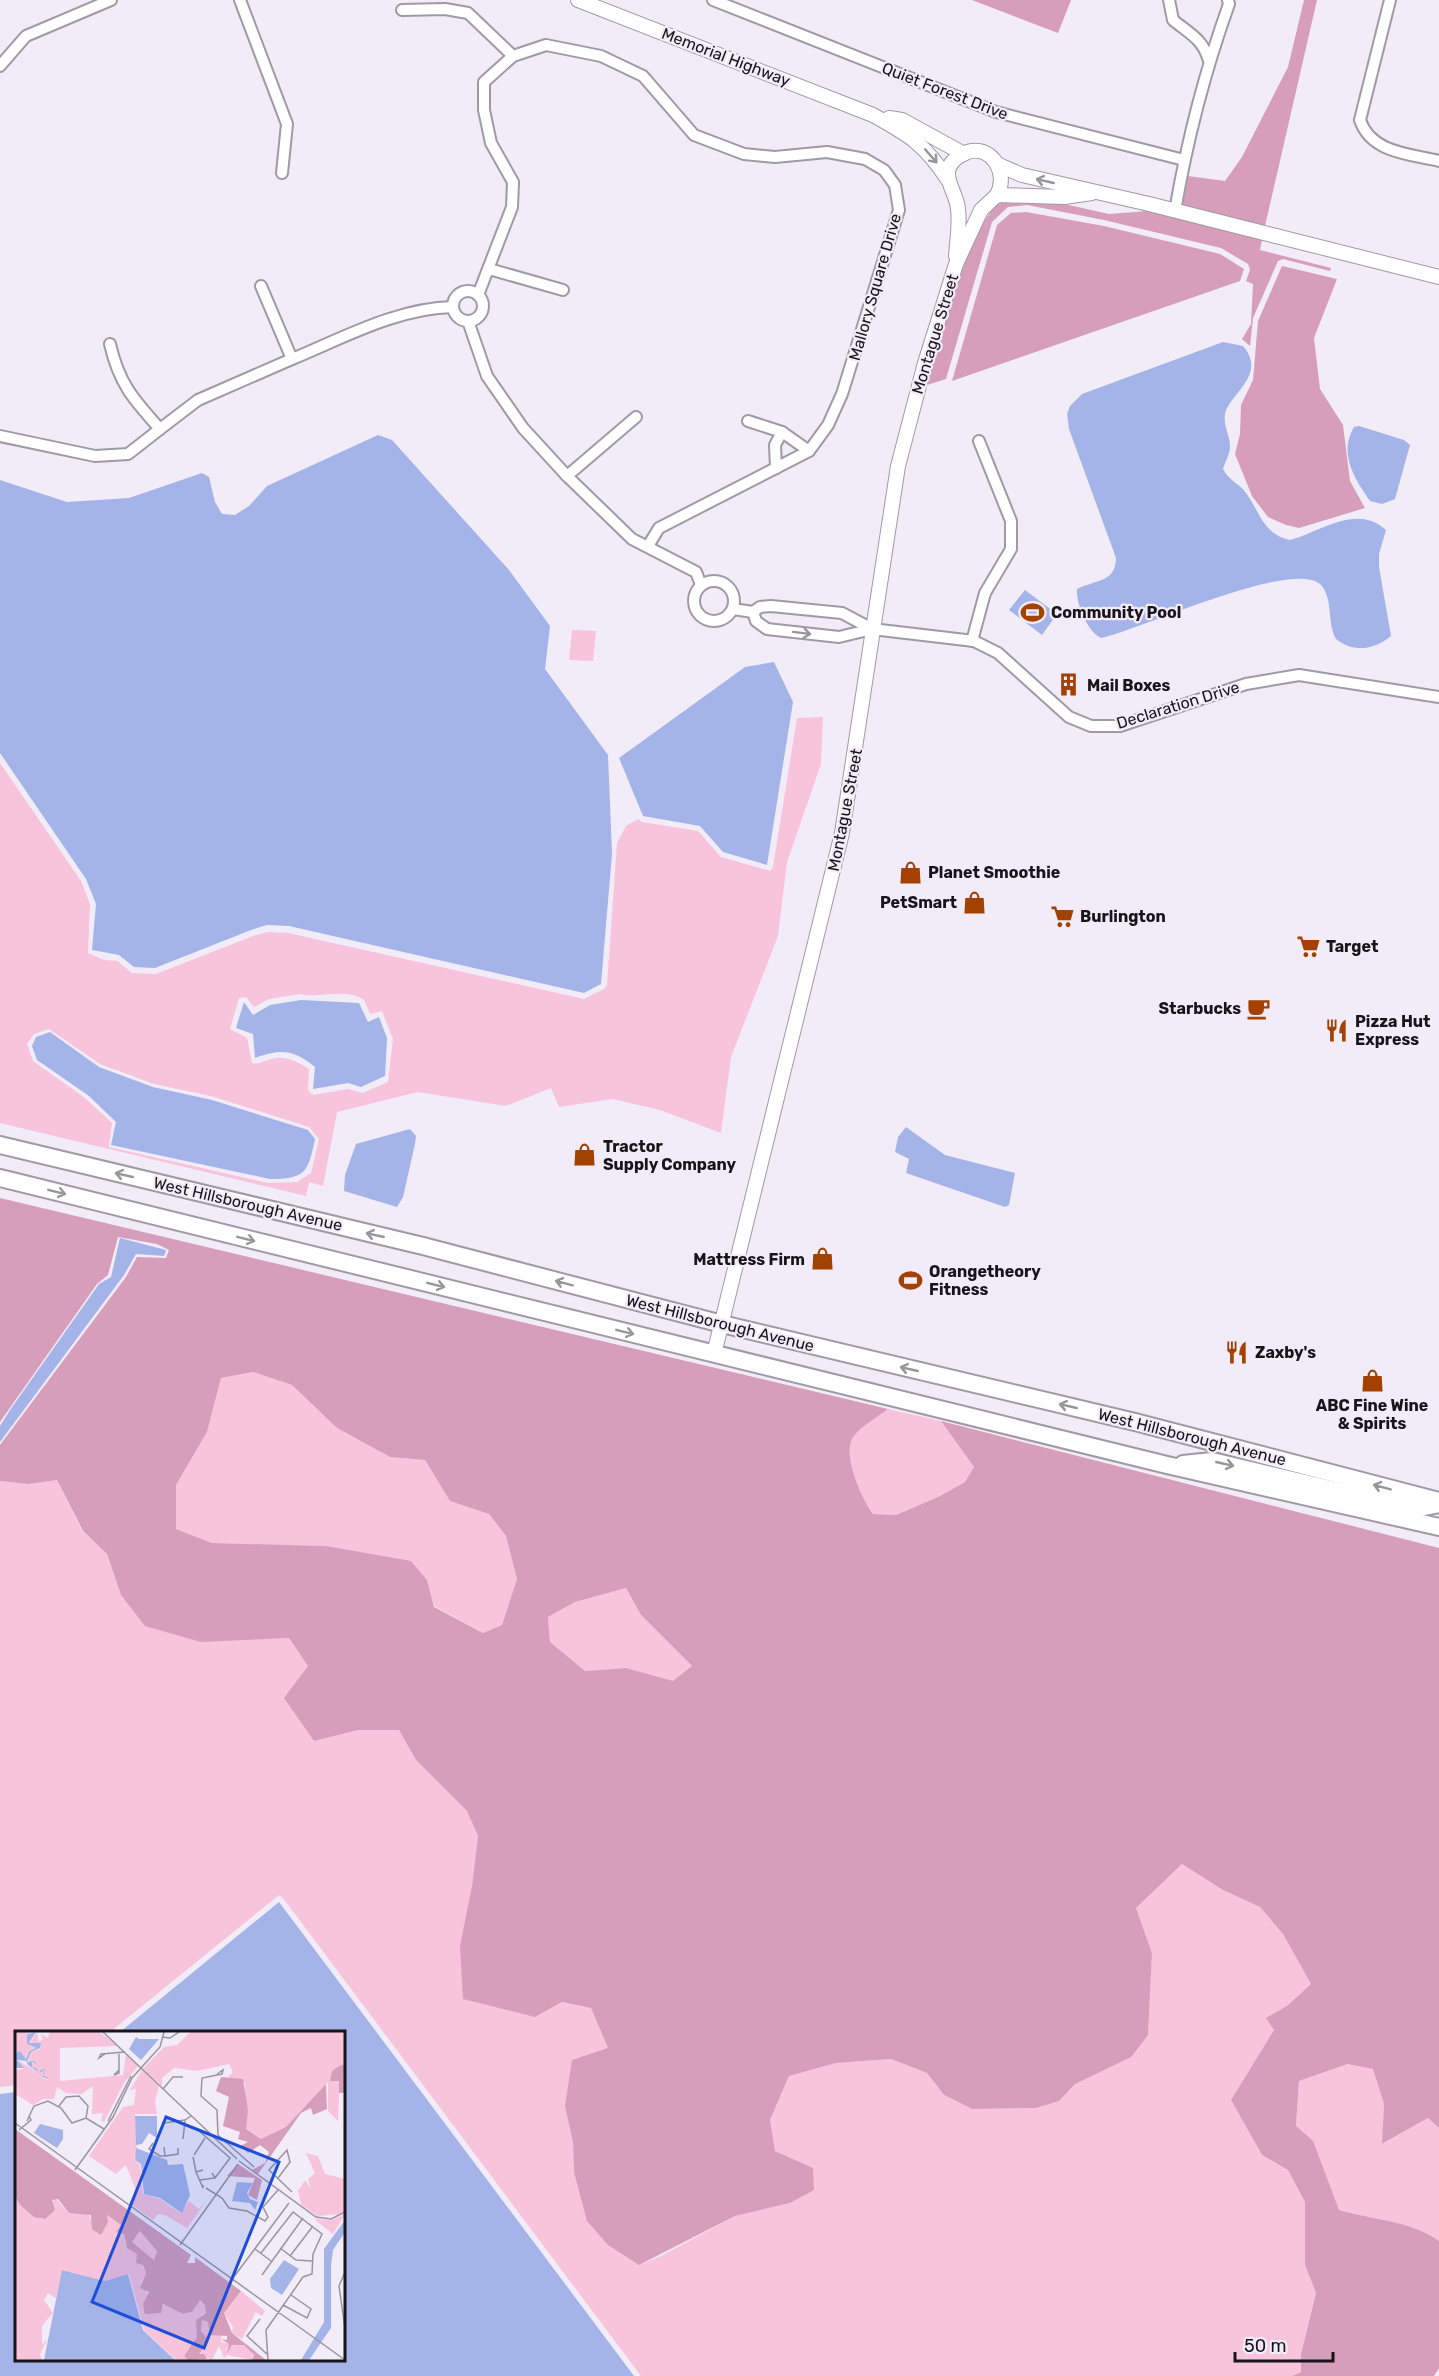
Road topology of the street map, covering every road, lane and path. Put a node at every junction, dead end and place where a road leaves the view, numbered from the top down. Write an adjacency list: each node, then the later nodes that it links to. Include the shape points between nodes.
1 (111, 0): 11 (street, via 26,36)
2 (240, 0): 17 (street, via 287,124)
3 (578, 0): 12 (street, Memorial Highway)
4 (713, 0): 14 (street, Quiet Forest Drive, via 996,112)
5 (1169, 0): 10 (street, via 1173,20 1198,37)
6 (1228, 0): 10 (street)
7 (1390, 0): 15 (street, via 1360,120 1363,130 1375,143)
8 (402, 10): 9 (street, via 468,13)
9 (513, 56): 24 (street, Mallory Square Drive, via 484,82 484,110 491,143 513,182 513,207); 39 (street, Mallory Square Drive, via 546,45 601,56 644,76 694,135 744,154 775,157 827,152 865,159 884,170 895,185 899,210 854,362 828,425)
10 (1210, 63): 14 (street)
11 (0, 66)
12 (873, 115): 13 (street, Memorial Highway, via 902,120); 18 (street, Memorial Highway, one-way to 18, via 915,138)
13 (964, 154): 16 (street, Memorial Highway, via 985,153); 18 (street, via 953,163)
14 (1184, 160): 22 (street)
15 (1439, 161)
16 (999, 165): 19 (street, one-way to 16); 20 (street, via 1002,180)
17 (282, 172)
18 (948, 180): 21 (street, Memorial Highway)
19 (1092, 193): 20 (street, via 1064,197); 22 (street)
20 (997, 195): 23 (street, Montague Street, via 981,210)
21 (958, 209): 23 (street, Montague Street)
22 (1174, 211): 25 (street)
23 (956, 264): 46 (street, Montague Street, via 898,466)
24 (489, 269): 27 (street); 28 (street, Mallory Square Drive)
25 (1439, 277)
26 (261, 286): 32 (street)
27 (563, 290)
28 (478, 295): 29 (street, via 469,291 460,294); 30 (street, Mallory Square Drive, via 483,309 478,318)
29 (453, 307): 30 (street, via 456,315); 32 (street, via 387,320)
30 (468, 321): 41 (street, via 487,376 523,428)
31 (110, 344): 35 (street, via 116,371 127,392)
32 (292, 359): 35 (street, via 198,400)
33 (636, 417): 41 (street)
34 (748, 421): 36 (street)
35 (160, 429): 37 (street, via 128,454 95,456)
36 (782, 432): 39 (street); 40 (street, via 775,445)
37 (0, 436)
38 (979, 441): 47 (street, via 1011,521 1011,549 985,592)
39 (809, 450): 40 (street, Mallory Square Drive)
40 (776, 468): 42 (street, Mallory Square Drive, via 659,528)
41 (567, 476): 42 (street, via 632,539)
42 (648, 546): 43 (street, via 696,573)
43 (701, 585): 44 (street, via 718,582 732,591); 44 (street, via 694,595 695,610 706,621 724,620)
44 (733, 609): 45 (street)
45 (753, 612): 46 (street, via 771,606 842,613); 46 (street, one-way to 46, via 756,621 767,629 839,637)
46 (872, 629): 47 (street, Declaration Drive); 51 (street, Montague Street, via 842,834)
47 (972, 641): 48 (street, Declaration Drive, via 998,653 1069,717 1091,726 1120,726 1246,684 1299,675)
48 (1439, 697)
49 (0, 1145): 51 (main road, West Hillsborough Avenue, one-way to 49, via 423,1246)
50 (0, 1178): 52 (main road, West Hillsborough Avenue, one-way to 52)
51 (722, 1324): 52 (street, Montague Street); 54 (main road, West Hillsborough Avenue, one-way to 51, via 1135,1422)
52 (714, 1354): 53 (main road, West Hillsborough Avenue)
53 (1167, 1465): 54 (main road, one-way to 54, via 1212,1461 1414,1509); 55 (main road, West Hillsborough Avenue)
54 (1439, 1503)
55 (1439, 1527)

